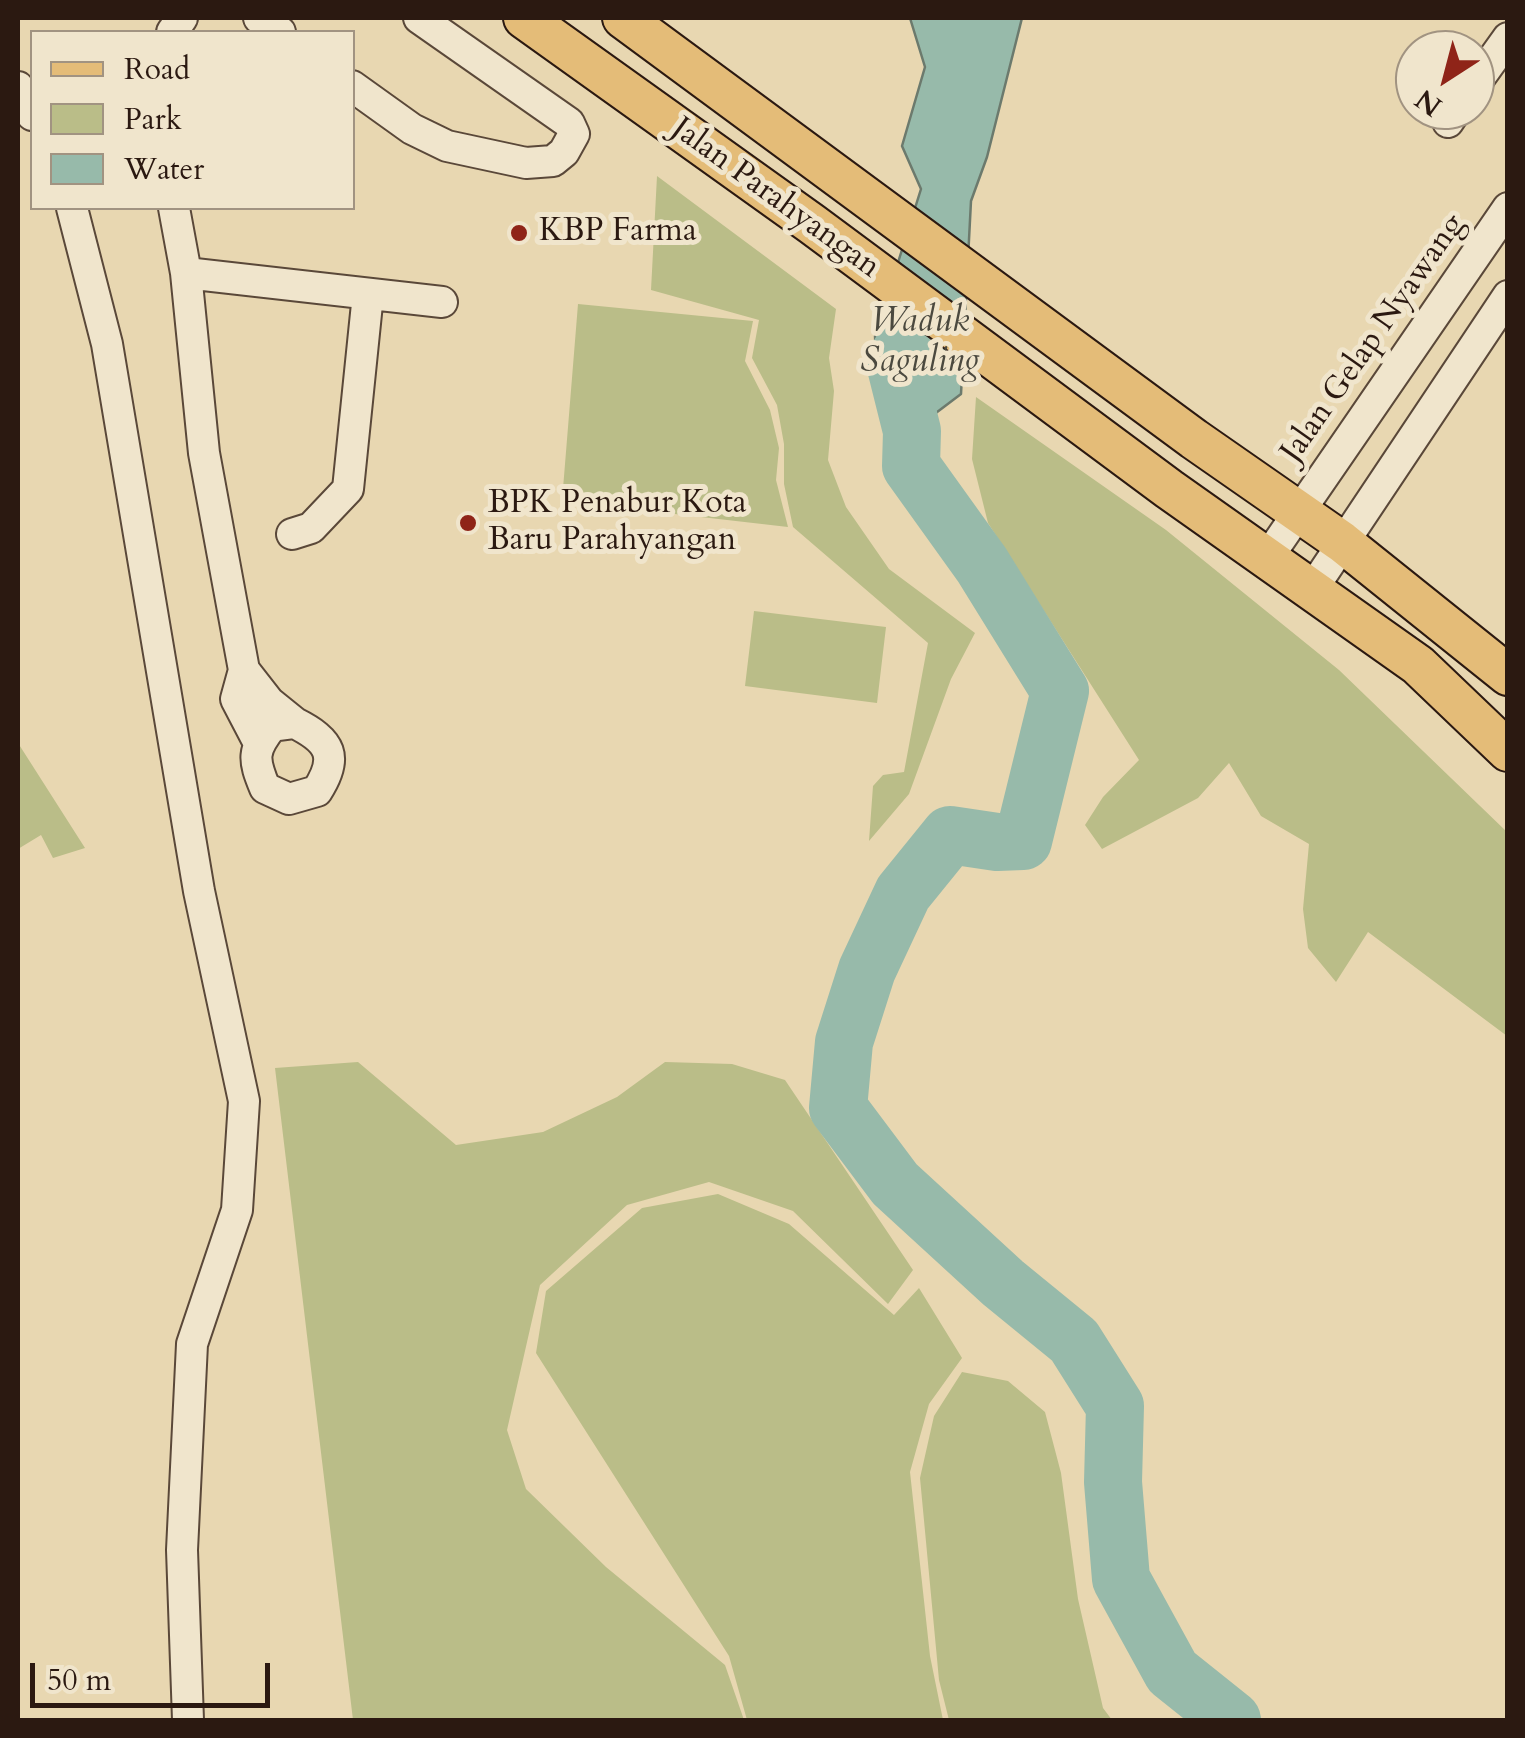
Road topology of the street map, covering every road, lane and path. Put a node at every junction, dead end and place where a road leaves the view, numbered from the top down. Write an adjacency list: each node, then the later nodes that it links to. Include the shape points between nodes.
1 (420, 18): 5 (street, via 569,123 574,134 564,152 552,162 526,163 447,146)
2 (524, 18): 17 (main road, Jalan Parahyangan)
3 (623, 18): 14 (main road, Jalan Parahyangan)
4 (18, 86): 6 (street)
5 (355, 88)
6 (30, 111)
7 (1508, 208): 14 (street, Jalan Gelap Nyawang)
8 (73, 210): 24 (street, via 107,344 198,890 244,1102 237,1210 192,1344 182,1550)
9 (174, 210): 10 (street)
10 (186, 273): 11 (street); 19 (street, via 204,453)
11 (368, 294): 13 (street); 15 (street, via 348,489 311,528)
12 (1508, 296): 16 (street)
13 (442, 302)
14 (1298, 510): 16 (main road, Jalan Parahyangan); 17 (street)
15 (292, 534)
16 (1342, 542): 18 (street); 20 (main road, Jalan Parahyangan)
17 (1268, 557): 18 (main road, Jalan Parahyangan)
18 (1313, 588): 23 (main road, Jalan Parahyangan, via 1418,665)
19 (244, 670): 21 (street); 22 (street, via 236,698)
20 (1508, 675)
21 (295, 724): 22 (street, via 272,726); 22 (street, via 329,749 330,770 317,791 289,799 266,788 255,764)
22 (259, 743)
23 (1508, 750)
24 (188, 1720)

